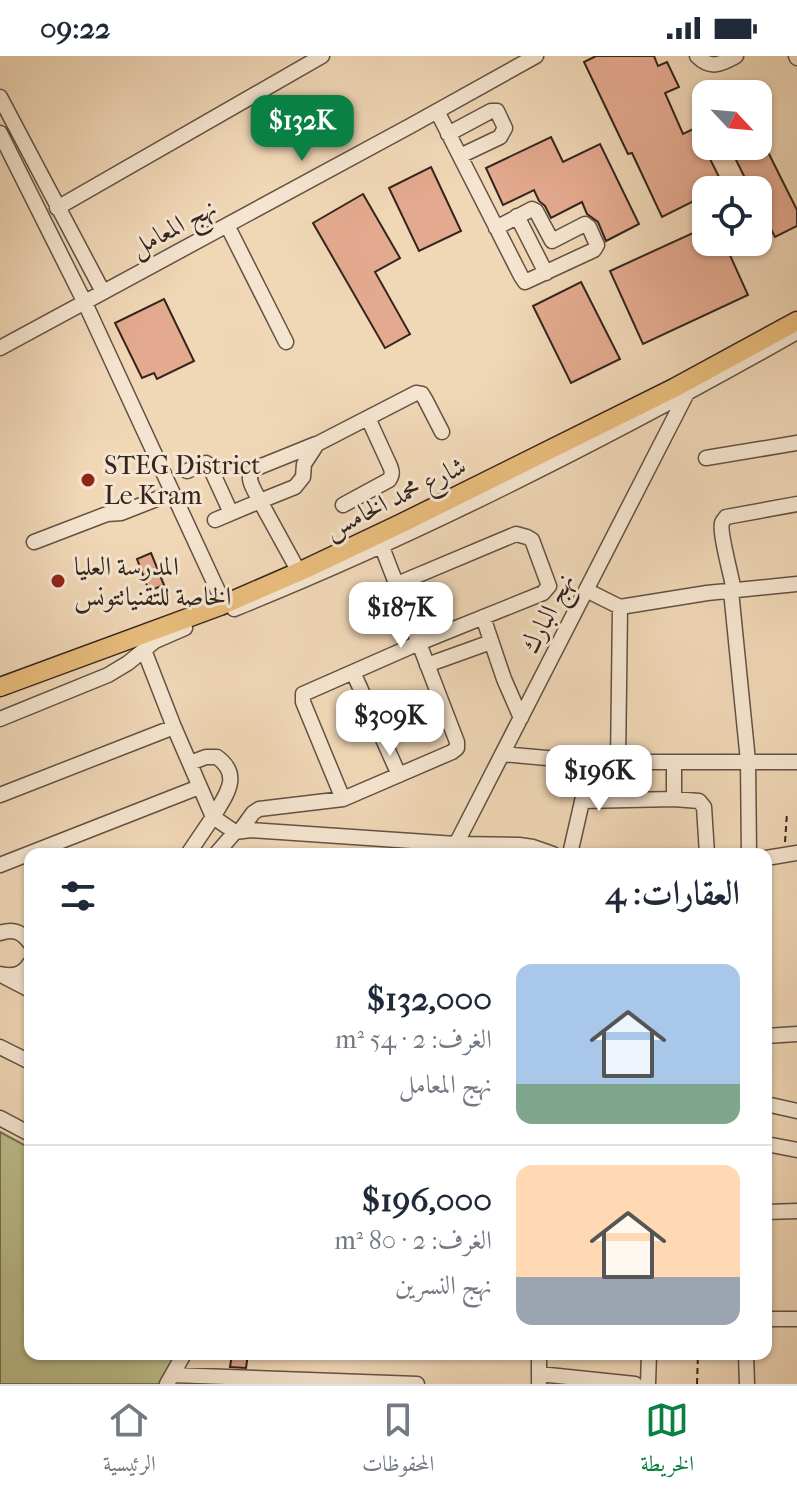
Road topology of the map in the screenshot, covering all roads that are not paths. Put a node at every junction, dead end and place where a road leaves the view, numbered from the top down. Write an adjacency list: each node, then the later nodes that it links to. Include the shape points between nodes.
1 (322, 56): 10 (street)
2 (536, 56): 6 (street, نهج المعامل)
3 (697, 56): 4 (street, via 710,66)
4 (736, 56)
5 (0, 97): 10 (street)
6 (437, 111): 8 (street); 12 (street, نهج المعامل)
7 (0, 133): 18 (street)
8 (448, 134): 9 (street); 9 (street, via 497,111 505,128 500,137)
9 (460, 156): 13 (street)
10 (57, 208): 17 (street)
11 (517, 216): 13 (street); 14 (street, via 534,209); 16 (street)
12 (227, 225): 17 (street, نهج المعامل); 21 (street)
13 (496, 228): 16 (street, via 525,282)
14 (552, 241): 15 (street); 15 (street, via 583,224 589,227 596,248)
15 (563, 265): 16 (street)
16 (546, 273)
17 (103, 292): 18 (street, نهج المعامل)
18 (85, 303): 22 (street, نهج المعامل); 30 (street)
19 (797, 321): 38 (main road, شارع محمد الخامس, via 674,388)
20 (797, 332): 23 (street)
21 (286, 342)
22 (0, 348)
23 (686, 394): 37 (street); 41 (street, نهج البارك)
24 (368, 418): 25 (street, via 422,394); 27 (street); 33 (street, via 391,477)
25 (442, 432)
26 (797, 443): 28 (street)
27 (317, 444): 31 (street, via 295,487); 31 (street, via 250,472)
28 (706, 458)
29 (187, 471): 34 (street, via 209,465)
30 (172, 493): 36 (street); 43 (street)
31 (260, 501): 34 (street); 38 (street)
32 (797, 504): 42 (street, via 723,520)
33 (343, 505)
34 (231, 513): 35 (street)
35 (215, 520)
36 (34, 542)
37 (382, 547): 39 (street); 48 (street, via 165,636)
38 (299, 572): 43 (main road, شارع محمد الخامس)
39 (397, 584): 45 (street, via 516,534 527,537 549,583 547,589); 47 (street)
40 (797, 584): 42 (street)
41 (586, 590): 44 (street); 52 (street, نهج البارك)
42 (732, 591): 44 (street); 56 (street)
43 (224, 604): 51 (main road, شارع محمد الخامس)
44 (620, 607): 61 (street)
45 (483, 617): 46 (street); 47 (street)
46 (491, 642): 49 (street); 52 (street)
47 (419, 643): 49 (street); 50 (street)
48 (144, 650): 53 (street, via 108,675); 54 (street)
49 (427, 665): 62 (street, via 457,748)
50 (353, 672): 62 (street); 65 (street, via 303,696)
51 (0, 687)
52 (521, 718): 55 (street, نهج البارك)
53 (0, 719)
54 (174, 727): 60 (street); 64 (street)
55 (502, 754): 57 (street); 74 (street, نهج البارك)
56 (748, 761): 58 (street); 59 (street); 79 (street)
57 (591, 762): 61 (street); 67 (street)
58 (674, 762): 61 (street); 66 (street)
59 (797, 762)
60 (190, 763): 63 (street); 68 (street, via 217,757 229,768 230,784)
61 (618, 763)
62 (399, 775): 65 (street)
63 (199, 787): 68 (street); 70 (street)
64 (0, 795)
65 (343, 799): 69 (street, via 262,808)
66 (674, 799): 67 (street); 78 (street, via 695,800 704,807)
67 (582, 801): 77 (street)
68 (213, 817): 69 (street); 71 (street)
69 (238, 832): 72 (street); 73 (street)
70 (43, 848)
71 (192, 848)
72 (222, 848)
73 (444, 848)
74 (455, 848)
75 (470, 848): 76 (street)
76 (536, 848)
77 (571, 848)
78 (707, 848)
79 (749, 848)
80 (24, 856): 81 (street)
81 (0, 865)
82 (0, 933): 83 (street, via 12,930)
83 (24, 935)
84 (24, 971): 85 (street)
85 (1, 974): 86 (street)
86 (24, 987)
87 (797, 1034): 88 (street)
88 (772, 1036)
89 (0, 1047): 90 (street)
90 (24, 1059)
91 (772, 1105): 92 (street)
92 (797, 1111)
93 (0, 1118): 94 (street)
94 (24, 1131)
95 (772, 1145): 96 (street)
96 (797, 1150)
97 (797, 1211): 98 (street)
98 (772, 1212)
99 (772, 1319): 100 (street)
100 (797, 1319)
101 (181, 1360): 105 (street)
102 (649, 1360): 108 (street)
103 (746, 1360): 109 (street)
104 (539, 1379): 107 (street)
105 (170, 1380): 106 (street)
106 (417, 1384)
107 (635, 1384)
108 (648, 1384)
109 (747, 1384)

